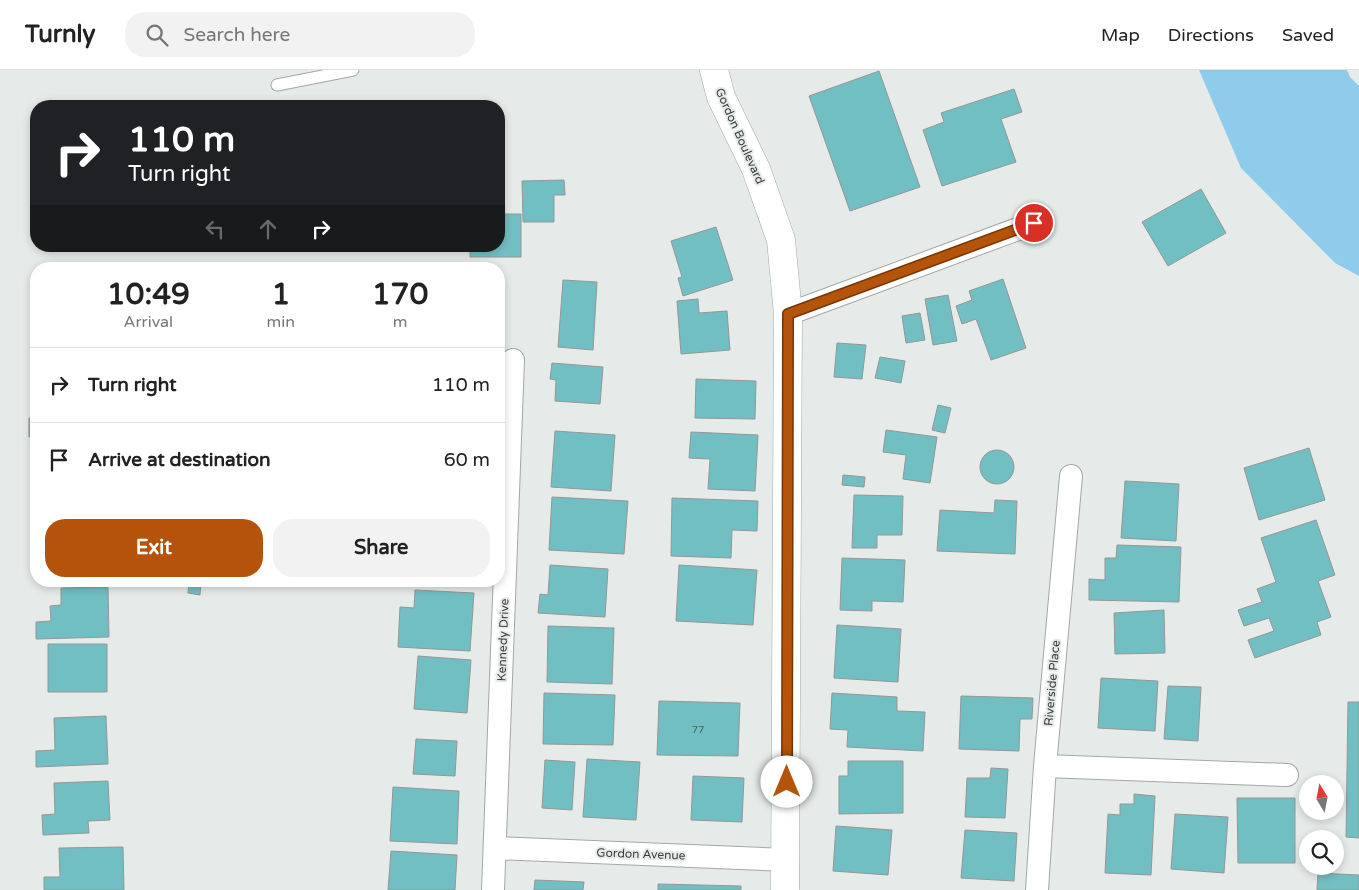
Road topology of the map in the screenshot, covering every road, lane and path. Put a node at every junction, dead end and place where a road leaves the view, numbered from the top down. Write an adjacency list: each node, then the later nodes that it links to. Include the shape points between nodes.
1 (352, 70): 3 (lane)
2 (714, 70): 5 (street, Gordon Boulevard, via 721,97 756,169 781,240)
3 (276, 84)
4 (1034, 223): 5 (street)
5 (788, 314): 13 (street, Gordon Boulevard)
6 (513, 360): 8 (street, Kennedy Drive)
7 (1072, 476): 10 (street, Riverside Place)
8 (505, 577)
9 (505, 587): 12 (street, Kennedy Drive)
10 (1045, 766): 11 (street); 16 (street, Riverside Place)
11 (1287, 774)
12 (495, 848): 13 (street, Gordon Avenue); 14 (street, Kennedy Drive)
13 (786, 860): 15 (street, Gordon Boulevard)
14 (493, 890)
15 (785, 890)
16 (1037, 890)

